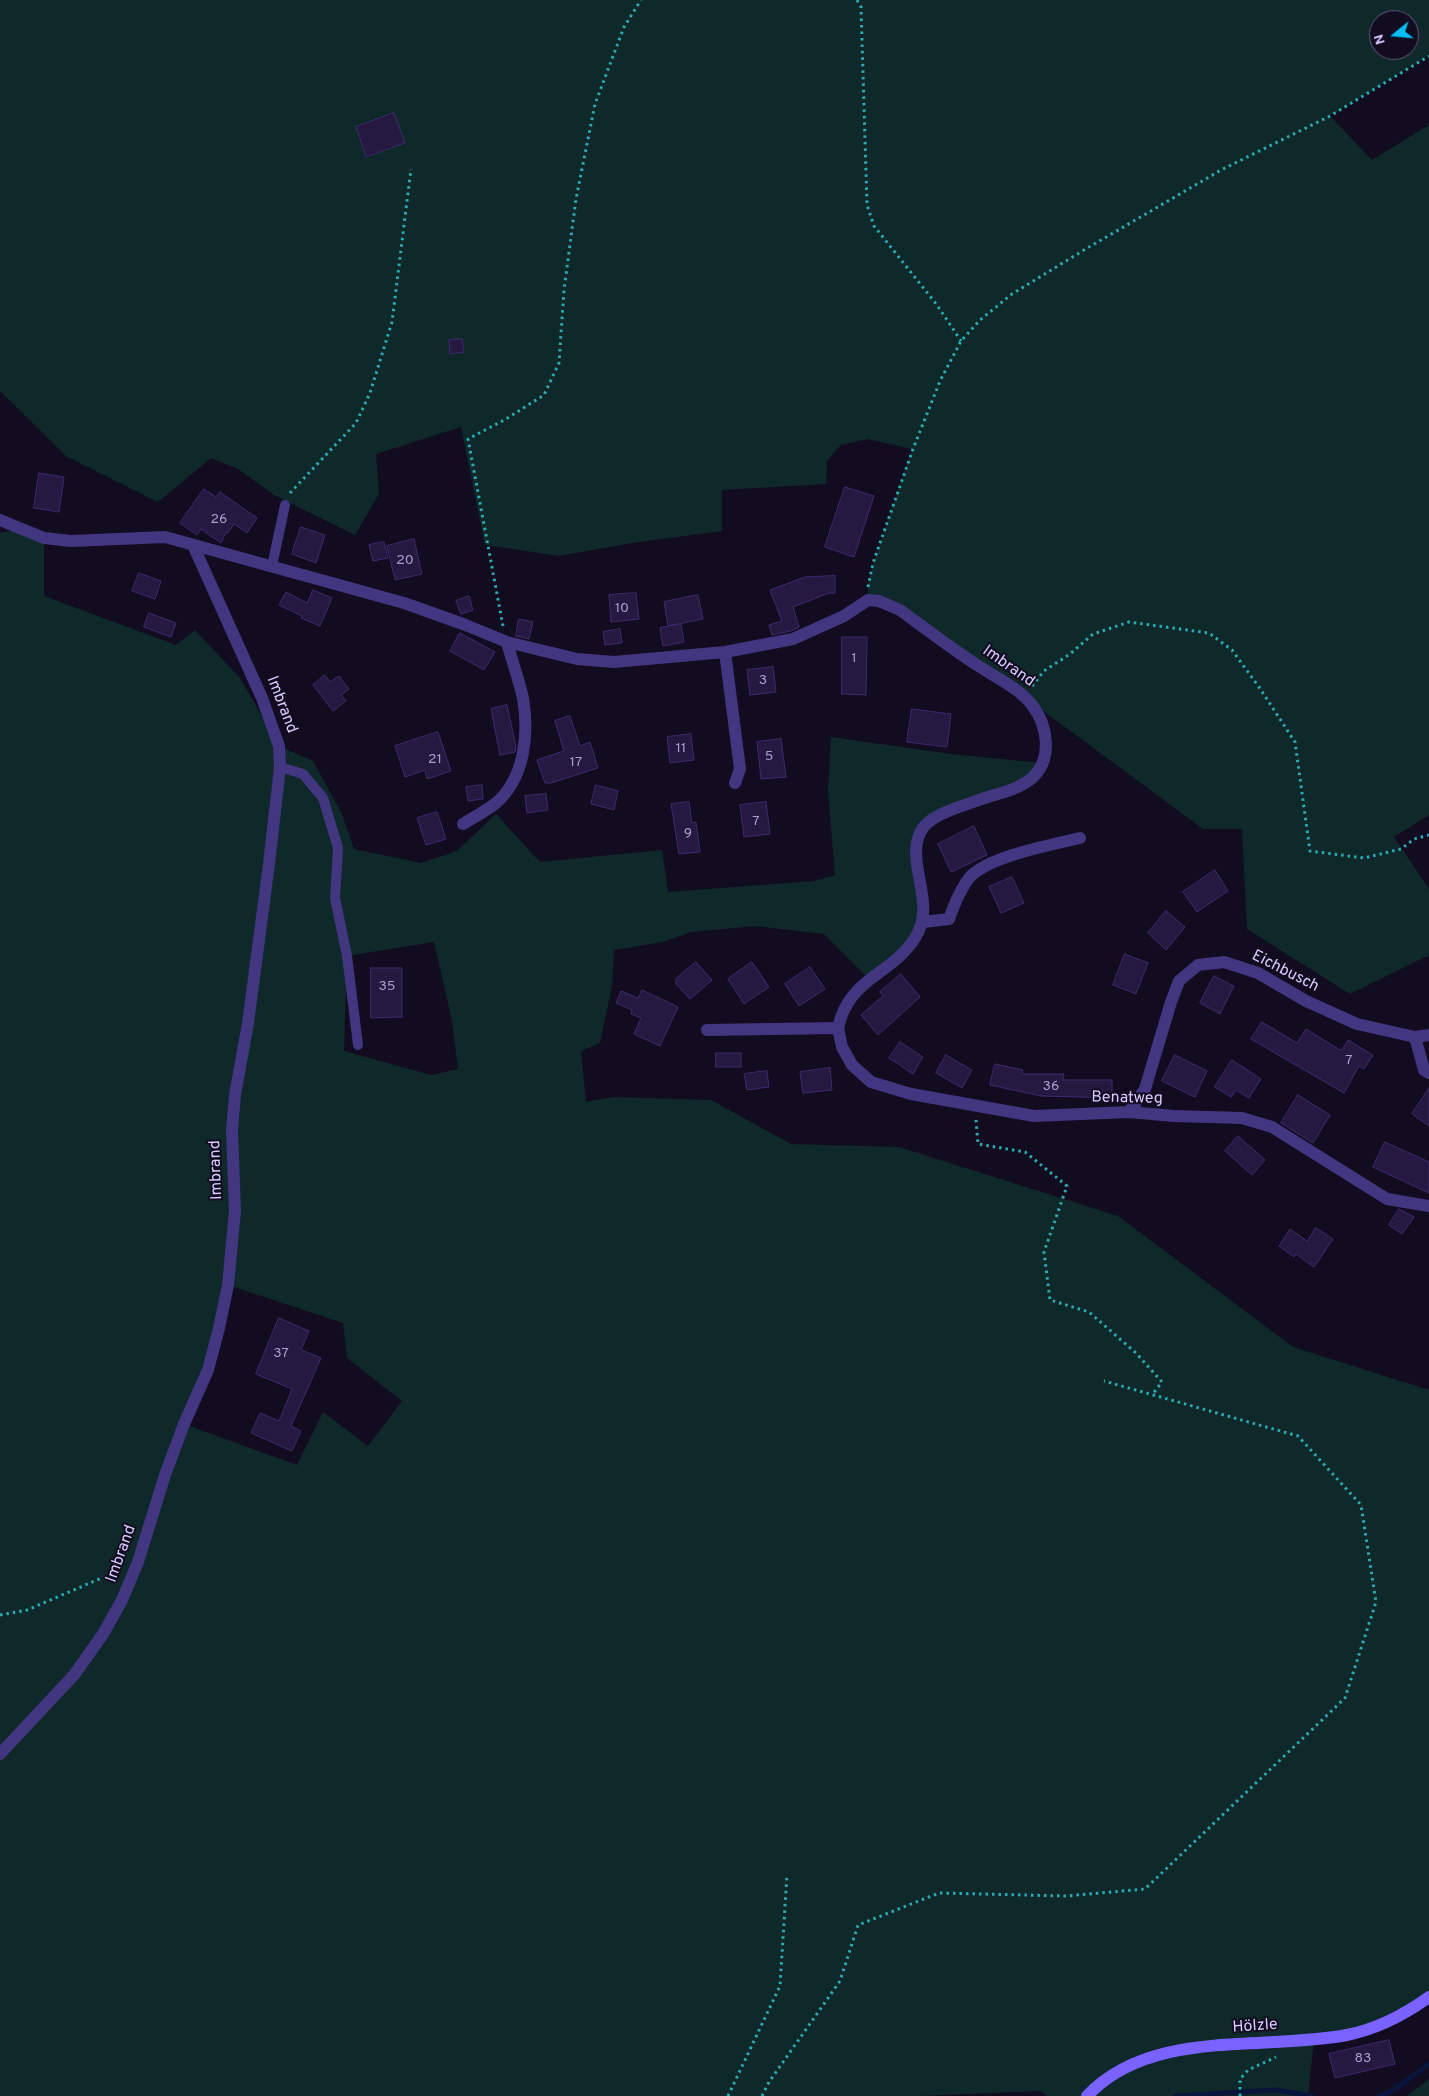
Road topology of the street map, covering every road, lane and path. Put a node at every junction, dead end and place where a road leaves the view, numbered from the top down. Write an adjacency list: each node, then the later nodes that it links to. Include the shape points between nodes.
1 (641, 0): 11 (path, via 624,27 595,104 576,200 564,290 559,363 544,395 468,439)
2 (857, 0): 5 (path, via 862,7 867,205 874,226 937,304)
3 (1429, 56): 5 (path, via 1330,116 1221,170 1020,289 980,320)
4 (411, 169): 6 (path, via 392,322 370,393 356,423 292,490)
5 (961, 341): 10 (path, via 940,381 913,449 873,563)
6 (285, 505): 9 (lane)
7 (0, 520): 8 (street, via 44,538 165,537)
8 (193, 545): 9 (street); 14 (street, Imbrand, via 271,721 279,746)
9 (272, 566): 11 (street, via 404,604)
10 (868, 600): 12 (street, via 844,616 793,639); 13 (street, Imbrand, via 880,601 900,610)
11 (507, 642): 12 (street, via 577,659 614,662); 16 (street, via 523,698 523,756 516,778 497,802)
12 (725, 652): 15 (street, via 740,769)
13 (1022, 696): 17 (path, via 1044,671 1093,634 1129,622 1209,633 1232,650 1295,742 1310,851 1364,858 1402,849 1414,839); 19 (street, Imbrand, via 1040,716 1045,729 1047,742 1042,763 1033,777 1020,785 937,816 921,830 916,846 923,894)
14 (280, 767): 24 (lane, via 303,774 323,798 338,848 335,898); 31 (street, Imbrand, via 248,1023 235,1095 232,1130 234,1211 228,1285 208,1370 164,1475)
15 (735, 783)
16 (463, 824)
17 (1429, 835)
18 (1080, 838): 19 (street, via 1000,859 971,877 948,919)
19 (923, 922): 20 (street, via 907,950 851,995 841,1013)
20 (838, 1028): 21 (street); 26 (street, Benatweg, via 842,1047 852,1065 871,1082 911,1094)
21 (707, 1030)
22 (1429, 1035): 23 (street, Eichbusch)
23 (1415, 1037): 25 (street, via 1424,1070); 27 (street, Eichbusch, via 1357,1024 1258,974 1224,962 1198,966 1179,981 1145,1090)
24 (358, 1045)
25 (1429, 1073)
26 (974, 1106): 27 (street, Benatweg, via 1034,1116); 30 (path, via 978,1144 1025,1152 1067,1186 1044,1252 1050,1300 1089,1312 1136,1353 1162,1382)
27 (1129, 1112): 28 (street, Benatweg, via 1250,1120 1272,1127 1388,1199)
28 (1429, 1206)
29 (1104, 1381): 30 (path)
30 (1152, 1395): 38 (path, via 1298,1436 1361,1505 1376,1602 1345,1698 1146,1889 1066,1896 939,1893 858,1925 840,1981)
31 (138, 1562): 32 (path, via 27,1610); 33 (street, Imbrand, via 103,1634 74,1674)
32 (0, 1615)
33 (0, 1754)
34 (787, 1874): 37 (path, via 780,1986)
35 (1429, 1997): 39 (street, Hölzle, via 1383,2025 1348,2035 1166,2053 1127,2065)
36 (1240, 2080): 40 (path)
37 (728, 2096)
38 (762, 2096)
39 (1086, 2096)
40 (1240, 2096)

